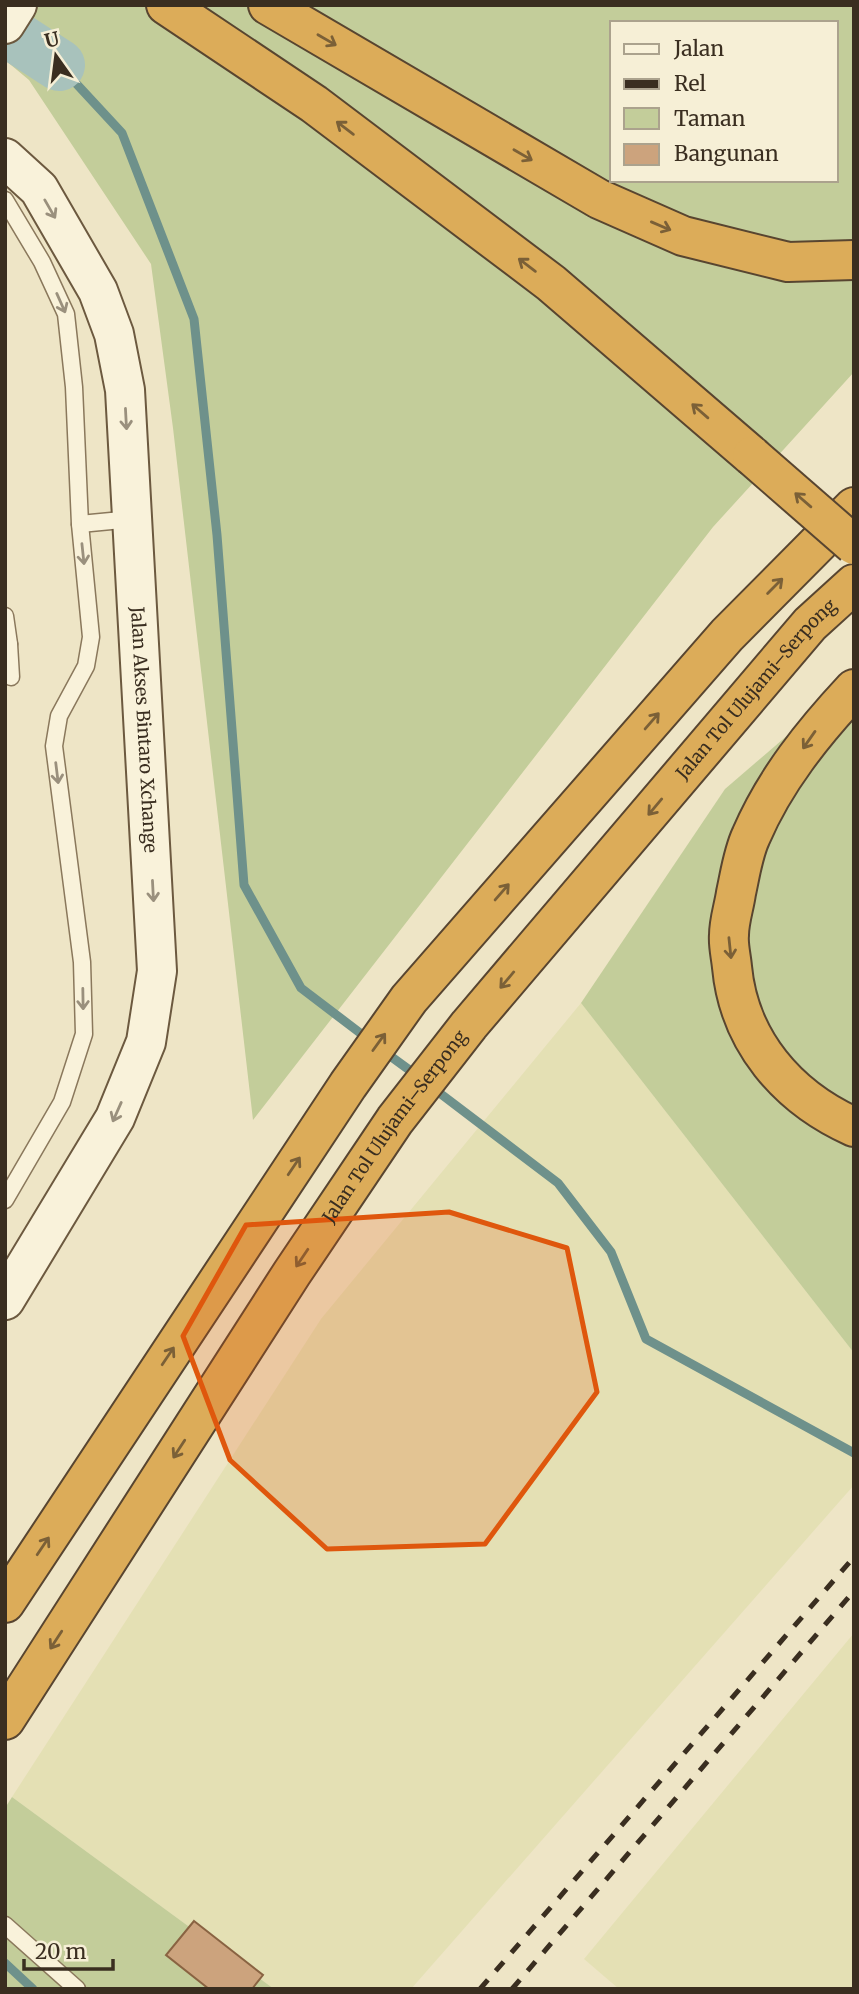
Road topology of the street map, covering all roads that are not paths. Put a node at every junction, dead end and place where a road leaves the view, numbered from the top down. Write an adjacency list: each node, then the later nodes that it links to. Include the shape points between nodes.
1 (17, 5): 4 (main road)
2 (166, 5): 11 (highway, one-way to 2, bridge, via 540,275 314,104)
3 (268, 5): 7 (highway, one-way to 7, via 611,204 683,236 788,262)
4 (5, 24)
5 (5, 158): 9 (main road, Jalan Akses Bintaro Xchange, one-way to 9, via 39,189 98,291 114,334 125,390)
6 (5, 200): 10 (lane, one-way to 10, via 66,314)
7 (854, 260)
8 (854, 507): 20 (highway, one-way to 8, via 409,999 727,635)
9 (132, 519): 10 (lane); 19 (main road, Jalan Akses Bintaro Xchange, one-way to 19, via 157,971 146,1042 115,1118)
10 (80, 524): 18 (lane, one-way to 18, via 91,637 86,666 59,716 54,746 82,962 84,1034 62,1101)
11 (854, 545)
12 (854, 584): 21 (highway, Jalan Tol Ulujami–Serpong, one-way to 21, via 810,624 469,1025 395,1120 284,1284)
13 (5, 615): 14 (lane)
14 (7, 644): 15 (lane)
15 (11, 677)
16 (854, 689): 17 (highway, one-way to 17, via 813,732 750,838 729,935 734,992 752,1040 791,1088 821,1111)
17 (854, 1127)
18 (5, 1200)
19 (5, 1300)
20 (5, 1602)
21 (5, 1720)
22 (5, 1925): 23 (lane)
23 (77, 1989)

